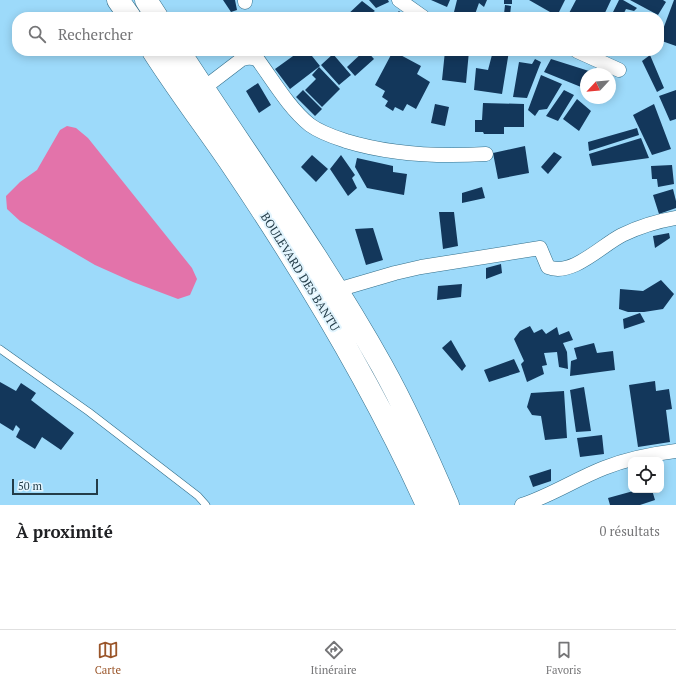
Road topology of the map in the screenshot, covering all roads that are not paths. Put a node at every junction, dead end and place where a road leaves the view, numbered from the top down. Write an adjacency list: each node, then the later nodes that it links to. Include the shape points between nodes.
1 (118, 0): 4 (highway)
2 (146, 0): 5 (highway)
3 (399, 0): 6 (street)
4 (126, 12)
5 (154, 12)
6 (416, 12)
7 (156, 56): 18 (highway, BOULEVARD DES BANTU, via 232,165 331,320 378,406)
8 (182, 56): 11 (highway, BOULEVARD DES BANTU)
9 (589, 56): 10 (street)
10 (619, 70)
11 (204, 88): 12 (street, via 242,59 254,58 303,118 331,136 408,154); 14 (highway, BOULEVARD DES BANTU)
12 (486, 154)
13 (676, 218): 14 (street, via 623,234 578,264 554,270 548,267 540,248 421,267)
14 (337, 290): 19 (highway, BOULEVARD DES BANTU, via 395,390)
15 (0, 349): 17 (lane, via 89,412 198,496)
16 (676, 451): 20 (street, via 633,458 602,468)
17 (206, 505)
18 (427, 505)
19 (448, 505)
20 (522, 505)

